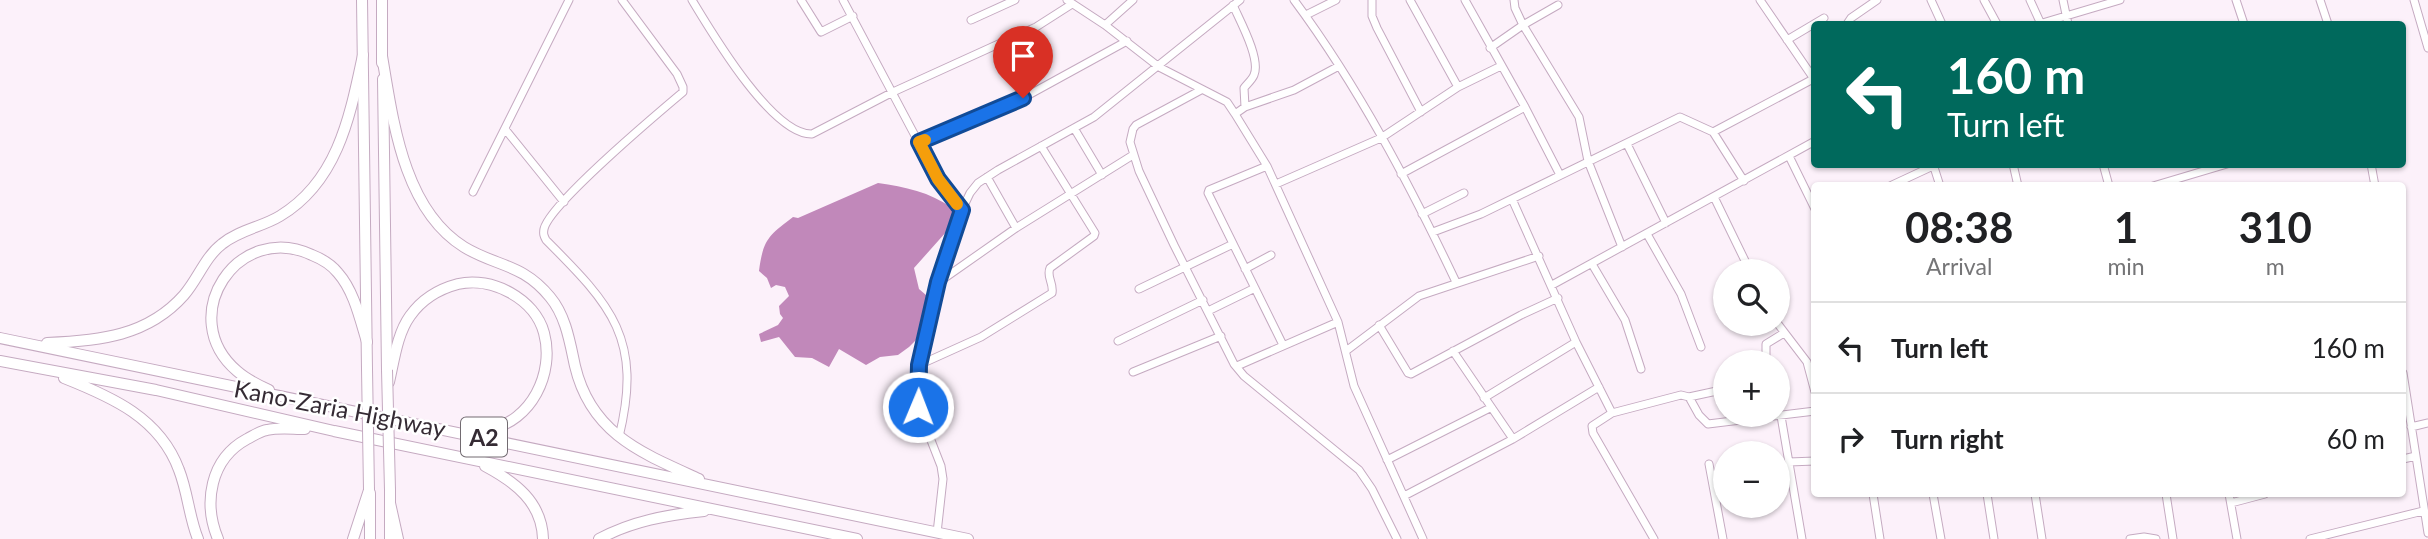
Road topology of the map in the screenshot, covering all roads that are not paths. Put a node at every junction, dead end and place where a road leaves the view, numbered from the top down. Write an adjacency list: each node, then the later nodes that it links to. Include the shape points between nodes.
1 (362, 0): 51 (main road)
2 (382, 0): 52 (main road)
3 (569, 0): 66 (street)
4 (622, 0): 93 (street, via 684,90)
5 (692, 0): 60 (street, via 751,88 800,133 812,134)
6 (801, 0): 31 (street, via 821,32)
7 (843, 0): 31 (street)
8 (1014, 0): 34 (street)
9 (1133, 0): 44 (street)
10 (1294, 0): 30 (street)
11 (1336, 0): 30 (street)
12 (1372, 0): 63 (street, via 1377,28)
13 (1410, 0): 58 (street)
14 (1465, 0): 49 (street)
15 (1514, 0): 45 (street)
16 (1760, 0): 47 (street)
17 (1877, 0): 28 (street)
18 (1931, 0): 37 (street)
19 (1984, 0): 38 (street)
20 (2030, 0): 39 (street)
21 (2063, 0): 32 (street)
22 (2120, 0): 32 (street)
23 (2236, 0): 42 (street)
24 (2320, 0): 43 (street)
25 (2414, 0): 50 (street)
26 (1069, 2): 44 (street); 60 (street, via 1036,27)
27 (1237, 2): 55 (street); 61 (street, via 1255,68 1244,89)
28 (1866, 3): 36 (street)
29 (1558, 5): 45 (street)
30 (1306, 15): 53 (street)
31 (853, 16): 60 (street)
32 (2066, 16): 40 (street); 41 (street)
33 (1824, 18): 35 (street)
34 (971, 20)
35 (1819, 21)
36 (1849, 21)
37 (1941, 21)
38 (1995, 21)
39 (2039, 21)
40 (2050, 21)
41 (2067, 21)
42 (2243, 21)
43 (2327, 21)
44 (1104, 25): 48 (street)
45 (1523, 25): 49 (street); 75 (street, via 1578,117)
46 (1811, 26): 47 (street)
47 (1787, 40): 56 (street)
48 (1127, 41): 55 (street); 69 (street, via 1023,98)
49 (1490, 48): 54 (street)
50 (2428, 48)
51 (363, 55): 123 (main road); 125 (main road, via 338,148 305,198 280,216 222,244 185,294 139,329 100,340)
52 (382, 56): 139 (main road, bridge); 154 (main road, via 400,147 423,202 465,247 525,272 552,298 562,317 582,391)
53 (1339, 66): 61 (street, via 1294,90); 68 (street)
54 (1501, 66): 58 (street); 62 (street)
55 (1159, 67): 59 (street); 65 (street)
56 (1811, 74)
57 (1811, 80): 67 (street)
58 (1458, 87): 63 (street)
59 (1201, 90): 64 (street, via 1227,102); 73 (street, via 1136,125 1130,142)
60 (893, 92): 69 (street)
61 (1245, 107): 64 (street)
62 (1525, 107): 79 (street); 81 (street)
63 (1421, 112): 68 (street)
64 (1236, 114): 76 (street)
65 (1074, 128): 72 (street); 80 (street)
66 (505, 129): 87 (street); 93 (street)
67 (1713, 132): 71 (street, via 1680,117); 83 (street)
68 (1381, 138): 79 (street); 86 (street)
69 (919, 142): 94 (street, via 938,179)
70 (1811, 143): 74 (street)
71 (1627, 144): 75 (street); 96 (street)
72 (1041, 146): 82 (street); 89 (street)
73 (1133, 155): 80 (street); 106 (street)
74 (1789, 156): 83 (street); 92 (street)
75 (1588, 161): 81 (street); 101 (street)
76 (1267, 166): 86 (street); 100 (street, via 1209,190)
77 (1927, 168): 84 (street)
78 (2214, 168): 85 (street)
79 (1401, 174): 95 (street)
80 (1102, 175): 89 (street)
81 (1560, 175): 91 (street)
82 (987, 177): 94 (street, via 970,193); 97 (street)
83 (1744, 181): 90 (street)
84 (1898, 182)
85 (2166, 182)
86 (1276, 184): 116 (street)
87 (473, 192)
88 (1464, 193): 95 (street)
89 (1072, 195): 97 (street); 133 (street, via 1095,234 1050,268 1052,293 981,337)
90 (1714, 197): 96 (street); 104 (street)
91 (1512, 199): 98 (street); 103 (street)
92 (1811, 201)
93 (564, 202): 154 (street, via 544,227 544,234 590,284 622,341 628,375)
94 (962, 210): 108 (street)
95 (1423, 214): 98 (street)
96 (1666, 223): 99 (street)
97 (1016, 228): 108 (street)
98 (1433, 232): 109 (street)
99 (1647, 234): 101 (street); 127 (street, via 1681,294)
100 (1233, 244): 106 (street); 107 (street)
101 (1622, 247): 105 (street)
102 (1271, 255): 107 (street)
103 (1539, 256): 109 (street); 110 (street)
104 (1744, 259)
105 (1592, 264): 110 (street); 136 (street, via 1625,320)
106 (1184, 266): 112 (street); 114 (street)
107 (1245, 269): 111 (street)
108 (938, 282): 133 (street)
109 (1456, 282): 117 (street, via 1419,296)
110 (1552, 285): 113 (street)
111 (1255, 288): 115 (street); 126 (street)
112 (1139, 289)
113 (1558, 298): 124 (street); 130 (street)
114 (1203, 300): 115 (street); 122 (street)
115 (1208, 311): 118 (street)
116 (1338, 322): 126 (street); 129 (street)
117 (1380, 326): 129 (street); 130 (street, via 1408,373)
118 (1221, 336): 134 (street); 137 (street)
119 (1779, 336): 128 (street, via 1766,344)
120 (1787, 336): 132 (street)
121 (0, 338): 125 (main road, Kano-Zaria Highway / A2)
122 (1118, 341)
123 (367, 342): 143 (main road, via 347,287 326,261 285,247 258,252 234,265 213,297 214,333 235,370); 165 (main road, bridge)
124 (1576, 342): 138 (street); 144 (street)
125 (33, 344): 143 (main road, Kano-Zaria Highway / A2)
126 (1283, 345): 134 (street)
127 (1701, 347)
128 (1766, 350)
129 (1346, 351): 159 (street, via 1354,386)
130 (1454, 351): 144 (street)
131 (0, 361): 135 (main road, Kano-Zaria Highway / A2)
132 (1811, 361)
133 (919, 365): 179 (street, via 918,407 943,479)
134 (1237, 366): 190 (street, via 1359,470)
135 (41, 369): 152 (main road, Kano-Zaria Highway / A2); 180 (main road, via 106,395 155,430 179,470)
136 (1642, 369)
137 (1132, 372)
138 (1599, 387): 147 (street); 155 (street)
139 (387, 388): 153 (main road, via 402,331 432,295 478,282 519,298 544,332 547,355 534,400 499,426); 174 (main road, bridge)
140 (1713, 392): 142 (street)
141 (2406, 393): 151 (street)
142 (1689, 397): 147 (street, via 1681,395); 149 (street, via 1699,415)
143 (284, 398): 153 (main road, Kano-Zaria Highway / A2)
144 (1484, 398): 145 (street)
145 (1490, 408): 155 (street); 159 (street)
146 (1811, 412): 148 (street)
147 (1612, 413): 192 (street, via 1592,426 1593,433)
148 (1790, 415)
149 (1713, 423)
150 (2428, 424): 151 (street)
151 (2411, 427): 156 (street)
152 (334, 430): 158 (main road, Kano-Zaria Highway / A2); 181 (main road, via 264,430 235,446 211,489 209,507)
153 (453, 431): 164 (main road, Kano-Zaria Highway / A2)
154 (619, 438): 164 (main road)
155 (1513, 439): 166 (street)
156 (2416, 456): 157 (street); 177 (street)
157 (2406, 458)
158 (473, 459): 176 (main road, Kano-Zaria Highway / A2); 186 (main road, via 506,477 532,501)
159 (1387, 460): 166 (street)
160 (1811, 461): 161 (street)
161 (1790, 462)
162 (1709, 464): 193 (street)
163 (1790, 468): 194 (street)
164 (717, 488): 179 (main road, Kano-Zaria Highway / A2)
165 (369, 490): 182 (main road); 183 (main road)
166 (1404, 496): 191 (street)
167 (1873, 497): 195 (street)
168 (1934, 497): 196 (street)
169 (1987, 497): 197 (street)
170 (2035, 497): 198 (street)
171 (2167, 497): 201 (street)
172 (2230, 497): 175 (street)
173 (2254, 497): 175 (street)
174 (390, 503): 184 (main road); 185 (main road)
175 (2231, 503): 202 (street)
176 (716, 510): 187 (main road, via 668,515); 188 (main road, Kano-Zaria Highway / A2)
177 (2423, 511): 178 (street); 203 (street)
178 (2427, 527)
179 (937, 533): 189 (main road, Kano-Zaria Highway / A2)
180 (198, 539)
181 (218, 539)
182 (353, 539)
183 (370, 539)
184 (390, 539)
185 (398, 539)
186 (544, 539)
187 (599, 539)
188 (857, 539)
189 (968, 539)
190 (1398, 539)
191 (1423, 539)
192 (1654, 539)
193 (1723, 539)
194 (1802, 539)
195 (1880, 539)
196 (1941, 539)
197 (1994, 539)
198 (2042, 539)
199 (2130, 539): 200 (street)
200 (2156, 539)
201 (2174, 539)
202 (2237, 539)
203 (2310, 539)

